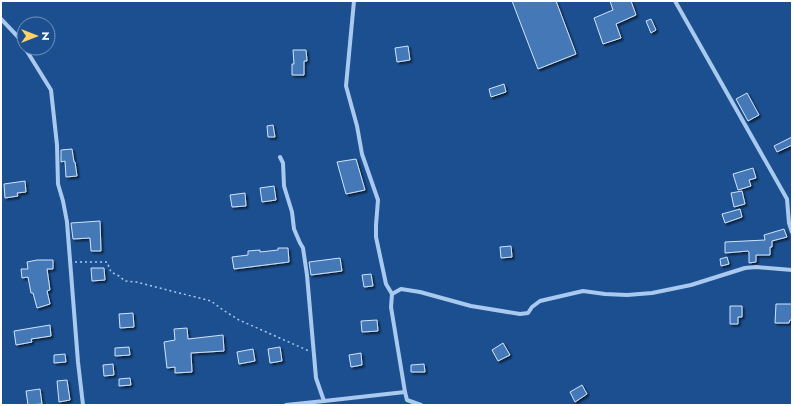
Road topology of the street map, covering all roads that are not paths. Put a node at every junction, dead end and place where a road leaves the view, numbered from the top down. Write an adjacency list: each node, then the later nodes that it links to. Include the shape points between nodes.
1 (354, 1): 9 (street, via 346,86 362,154 378,200 376,237 386,284)
2 (675, 1): 7 (street, via 787,199)
3 (1, 19): 4 (street)
4 (16, 36)
5 (30, 56): 13 (street, via 51,90 58,184 67,222 71,261)
6 (280, 157): 12 (street, via 294,229 304,248 316,378)
7 (792, 232)
8 (792, 270): 9 (street, via 745,268 691,286 652,293 627,295 583,291 540,301 528,313 520,314 471,306 402,289)
9 (392, 294): 10 (street, via 391,307)
10 (406, 392): 11 (street); 12 (street)
11 (408, 400): 15 (street); 16 (street)
12 (324, 401): 14 (street)
13 (83, 405)
14 (286, 405)
15 (409, 405)
16 (421, 405)

